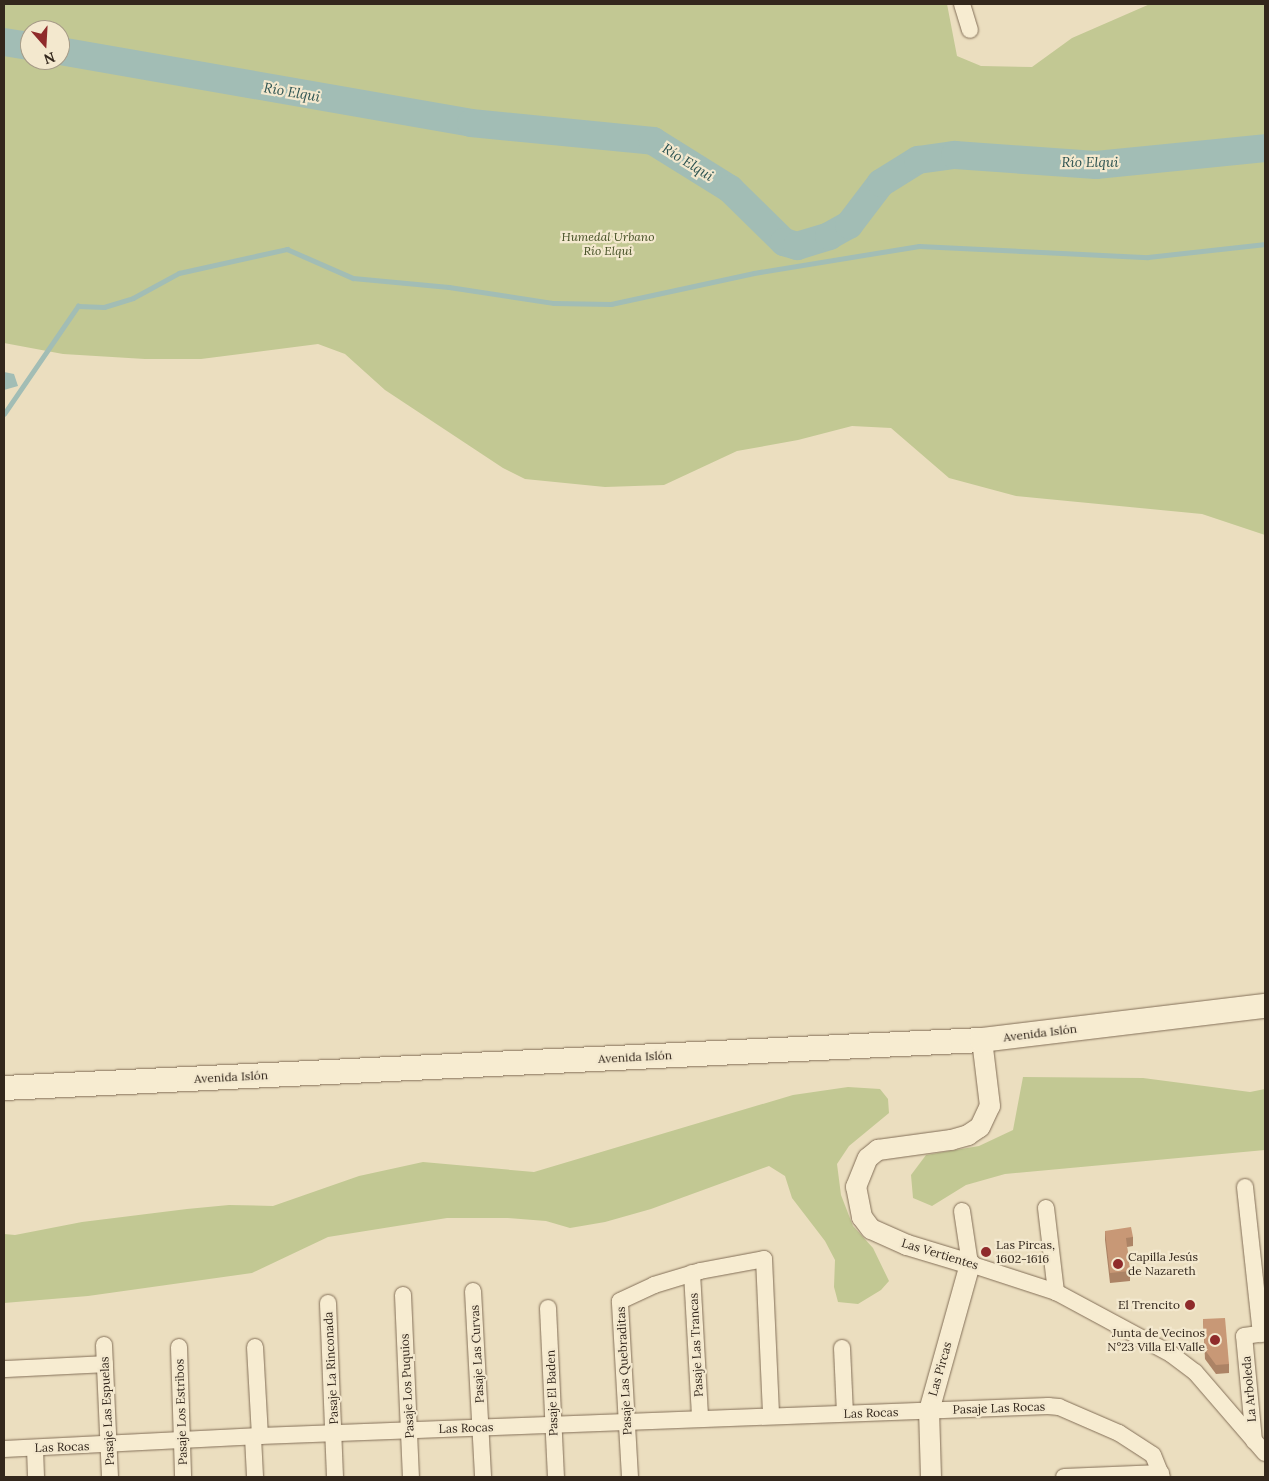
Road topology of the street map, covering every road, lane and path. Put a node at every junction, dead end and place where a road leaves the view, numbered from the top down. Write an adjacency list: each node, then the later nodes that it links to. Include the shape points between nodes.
1 (962, 4): 2 (street)
2 (970, 30)
3 (1265, 1006): 4 (main road, Avenida Islón)
4 (982, 1040): 5 (main road, Avenida Islón); 9 (street, Las Vertientes, via 990,1106 980,1127 951,1140 878,1150 868,1158 856,1187 862,1217 871,1229 885,1237)
5 (4, 1088)
6 (1246, 1187): 16 (street)
7 (1046, 1208): 12 (street)
8 (962, 1212): 9 (street)
9 (970, 1264): 12 (street, Las Vertientes); 23 (street, Las Pircas)
10 (692, 1273): 25 (street, Pasaje Las Quebraditas, via 764,1260); 26 (street, Pasaje Las Trancas); 27 (street, Pasaje Las Quebraditas, via 620,1301)
11 (474, 1291): 29 (street, Pasaje Las Curvas)
12 (1056, 1292): 35 (street, Las Vertientes, via 1171,1354 1195,1372)
13 (403, 1296): 30 (street, Pasaje Los Puquios)
14 (328, 1303): 31 (street, Pasaje La Rinconada)
15 (548, 1308): 28 (street, Pasaje El Baden)
16 (1263, 1334): 35 (street, La Arboleda, via 1244,1336)
17 (104, 1345): 21 (street, Pasaje Las Espuelas)
18 (179, 1347): 33 (street, Pasaje Los Estribos)
19 (255, 1347): 32 (street)
20 (842, 1348): 24 (street)
21 (105, 1364): 22 (street); 34 (street, Pasaje Las Espuelas)
22 (4, 1369)
23 (929, 1411): 24 (street, Las Rocas); 38 (street, Pasaje Las Rocas, via 1059,1407 1119,1433 1153,1455); 48 (street, Las Pircas)
24 (845, 1413): 25 (street, Las Rocas)
25 (771, 1416): 26 (street, Las Rocas)
26 (700, 1418): 27 (street, Las Rocas)
27 (626, 1421): 28 (street, Las Rocas); 47 (street, Pasaje Las Quebraditas)
28 (553, 1424): 29 (street, Las Rocas); 46 (street, Pasaje El Baden)
29 (480, 1428): 30 (street, Las Rocas); 45 (street, Pasaje Las Curvas)
30 (409, 1430): 31 (street, Las Rocas); 44 (street, Pasaje Los Puquios)
31 (334, 1433): 32 (street, Las Rocas); 43 (street, Pasaje La Rinconada)
32 (257, 1436): 33 (street, Las Rocas); 42 (street)
33 (181, 1440): 34 (street, Las Rocas); 41 (street, Pasaje Los Estribos)
34 (109, 1445): 36 (street, Las Rocas); 40 (street, Pasaje Las Espuelas)
35 (1260, 1447)
36 (34, 1448): 37 (street, Las Rocas); 39 (street)
37 (4, 1449)
38 (1162, 1475): 50 (street)
39 (36, 1477)
40 (110, 1477)
41 (183, 1477)
42 (255, 1477)
43 (335, 1477)
44 (411, 1477)
45 (482, 1477)
46 (556, 1477)
47 (630, 1477)
48 (931, 1477)
49 (1064, 1477): 50 (street)
50 (1091, 1477)

